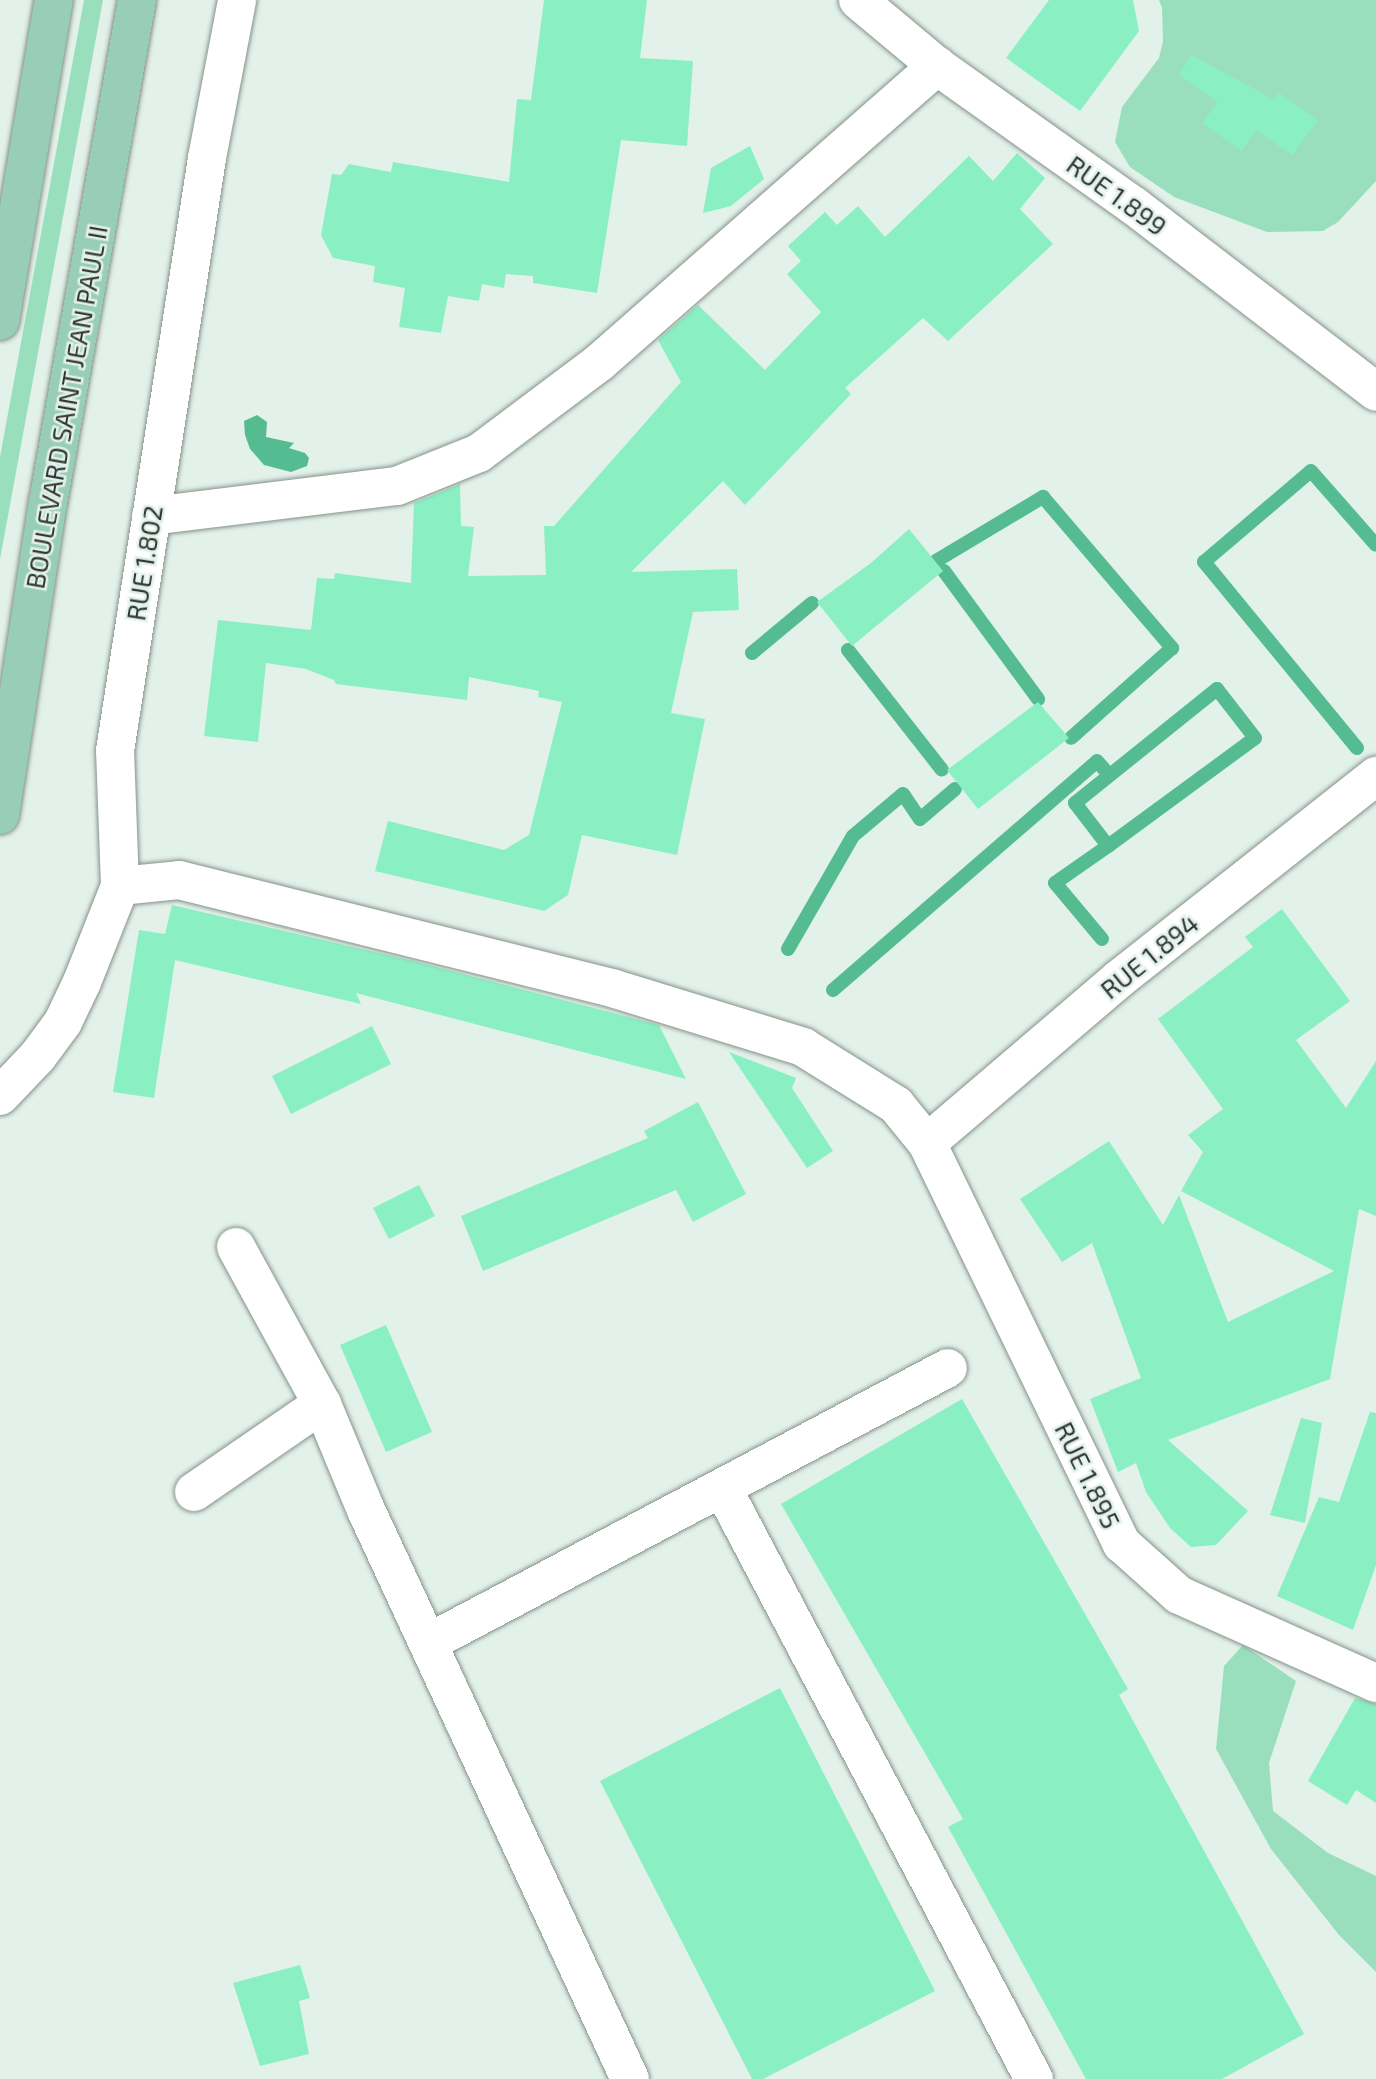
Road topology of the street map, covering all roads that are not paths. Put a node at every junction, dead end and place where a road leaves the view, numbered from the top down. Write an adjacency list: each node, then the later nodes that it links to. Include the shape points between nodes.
1 (54, 0): 6 (main road)
2 (137, 0): 10 (main road, BOULEVARD SAINT JEAN PAUL II, via 48,503)
3 (237, 0): 8 (street, RUE 1.802, via 206,158)
4 (858, 0): 5 (street, RUE 1.899)
5 (937, 66): 7 (street, RUE 1.899, via 1134,206); 8 (street, via 600,362 479,453 397,486)
6 (0, 321)
7 (1376, 392)
8 (151, 516): 11 (street, RUE 1.802, via 115,751)
9 (1376, 776): 13 (street, RUE 1.894, via 1119,979)
10 (0, 815)
11 (120, 886): 12 (street, RUE 1.802, via 63,1021); 13 (street, RUE 1.895, via 179,880 615,989 803,1047 896,1105)
12 (0, 1096)
13 (927, 1143): 20 (street, RUE 1.895, via 1122,1545 1179,1595)
14 (236, 1247): 16 (street)
15 (948, 1368): 17 (street)
16 (322, 1404): 18 (street); 19 (street)
17 (723, 1489): 19 (street); 22 (street)
18 (194, 1492)
19 (428, 1643): 21 (street)
20 (1376, 1683)
21 (630, 2079)
22 (1034, 2079)

